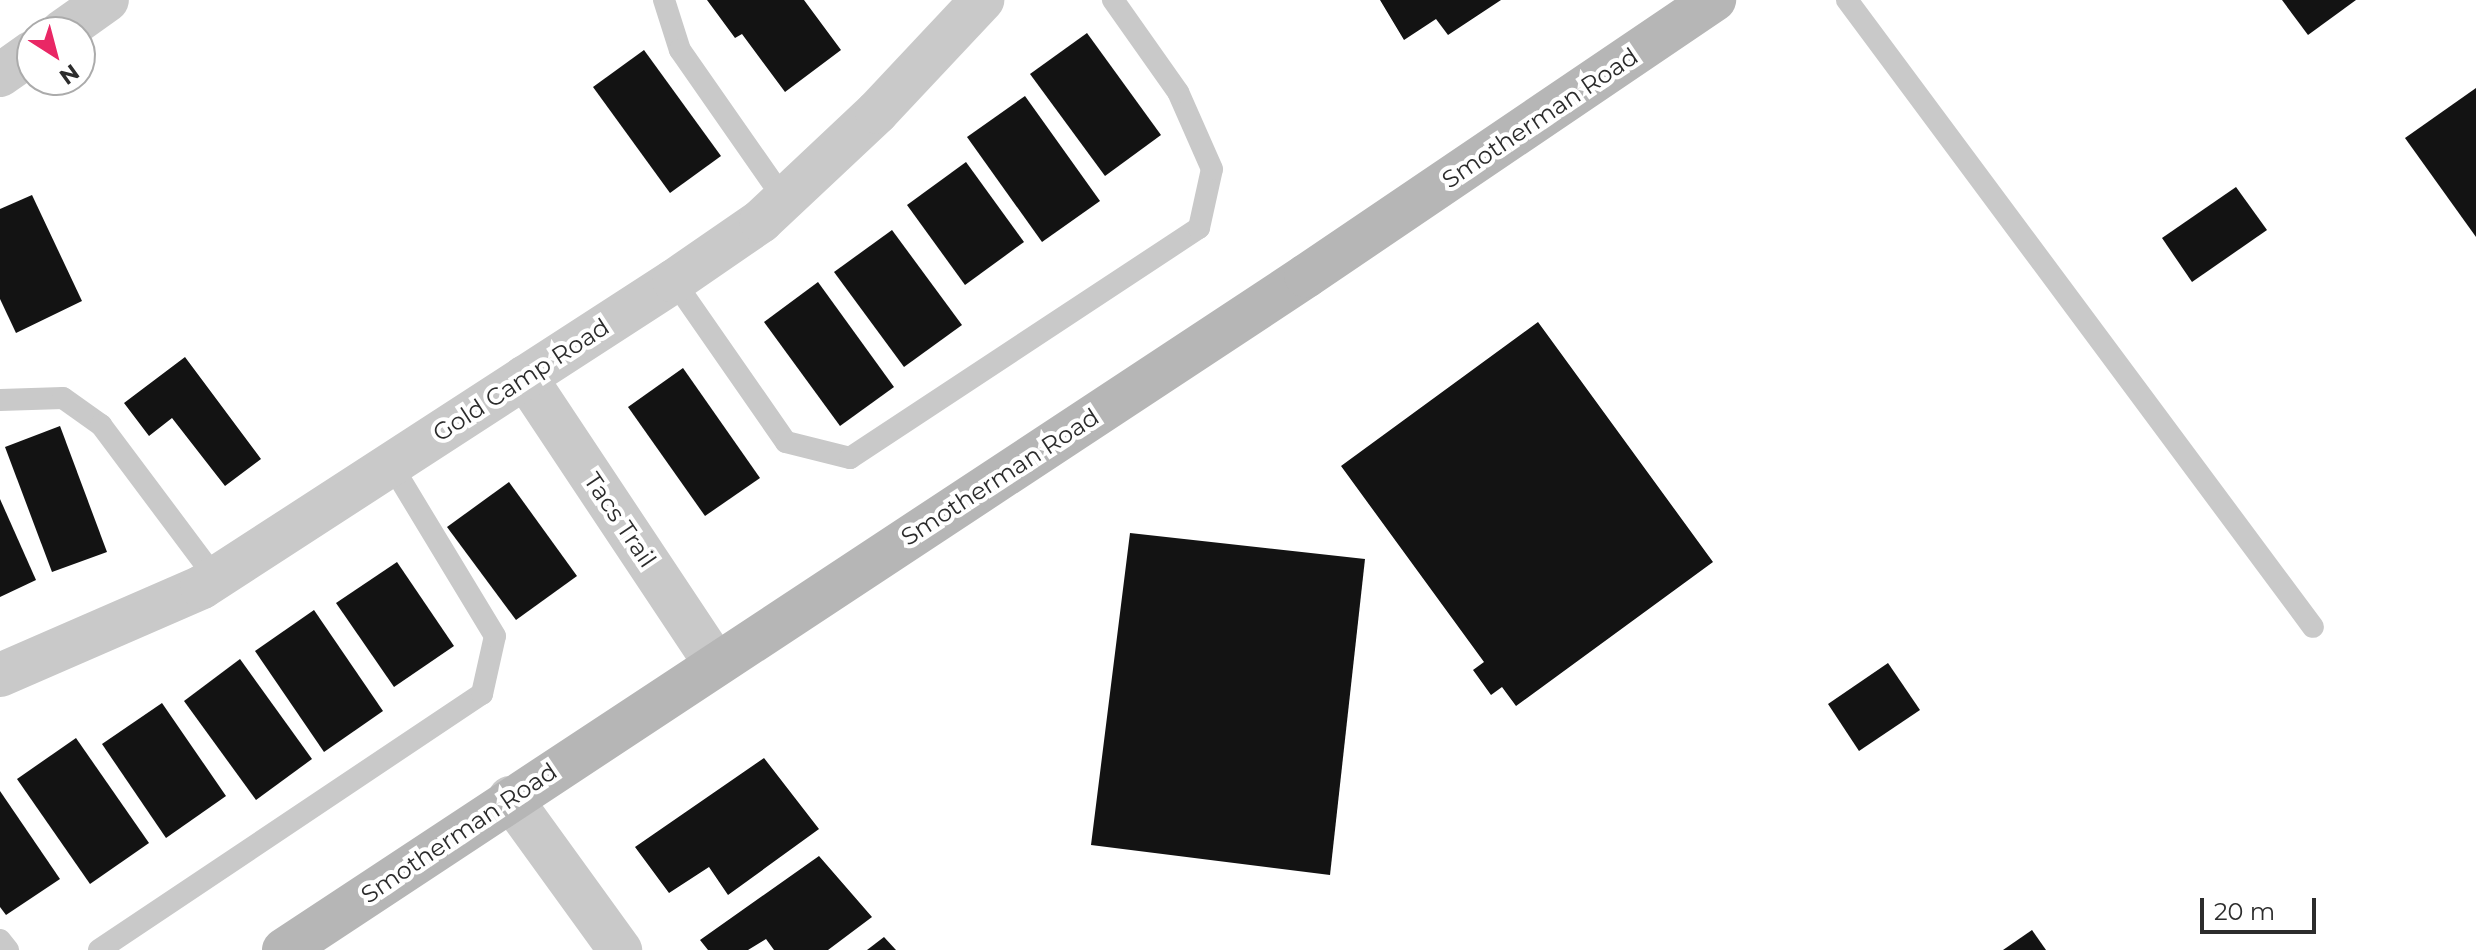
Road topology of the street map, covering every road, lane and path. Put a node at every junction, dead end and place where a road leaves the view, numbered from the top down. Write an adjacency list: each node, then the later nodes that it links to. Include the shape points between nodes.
1 (664, 0): 8 (lane, via 680,50)
2 (982, 0): 8 (street, Gold Camp Road, via 877,112)
3 (1113, 0): 9 (lane, via 1178,92 1212,169 1199,228 850,458 786,442)
4 (1714, 0): 15 (street, Smotherman Road, via 1306,276)
5 (1847, 0): 14 (lane)
6 (104, 1): 7 (street)
7 (84, 16)
8 (784, 199): 9 (street, Gold Camp Road)
9 (674, 281): 10 (street, Gold Camp Road)
10 (525, 377): 12 (street, Gold Camp Road); 15 (street, Tacs Trail)
11 (0, 400): 13 (lane, via 63,398 101,425)
12 (391, 464): 13 (street, Gold Camp Road); 20 (lane, via 495,636 482,694)
13 (216, 579): 16 (street, Gold Camp Road)
14 (2313, 627)
15 (715, 663): 17 (street, Smotherman Road)
16 (0, 675)
17 (510, 798): 21 (street, Smotherman Road); 22 (street)
18 (0, 940): 19 (lane)
19 (8, 950)
20 (99, 950)
21 (284, 950)
22 (620, 950)

